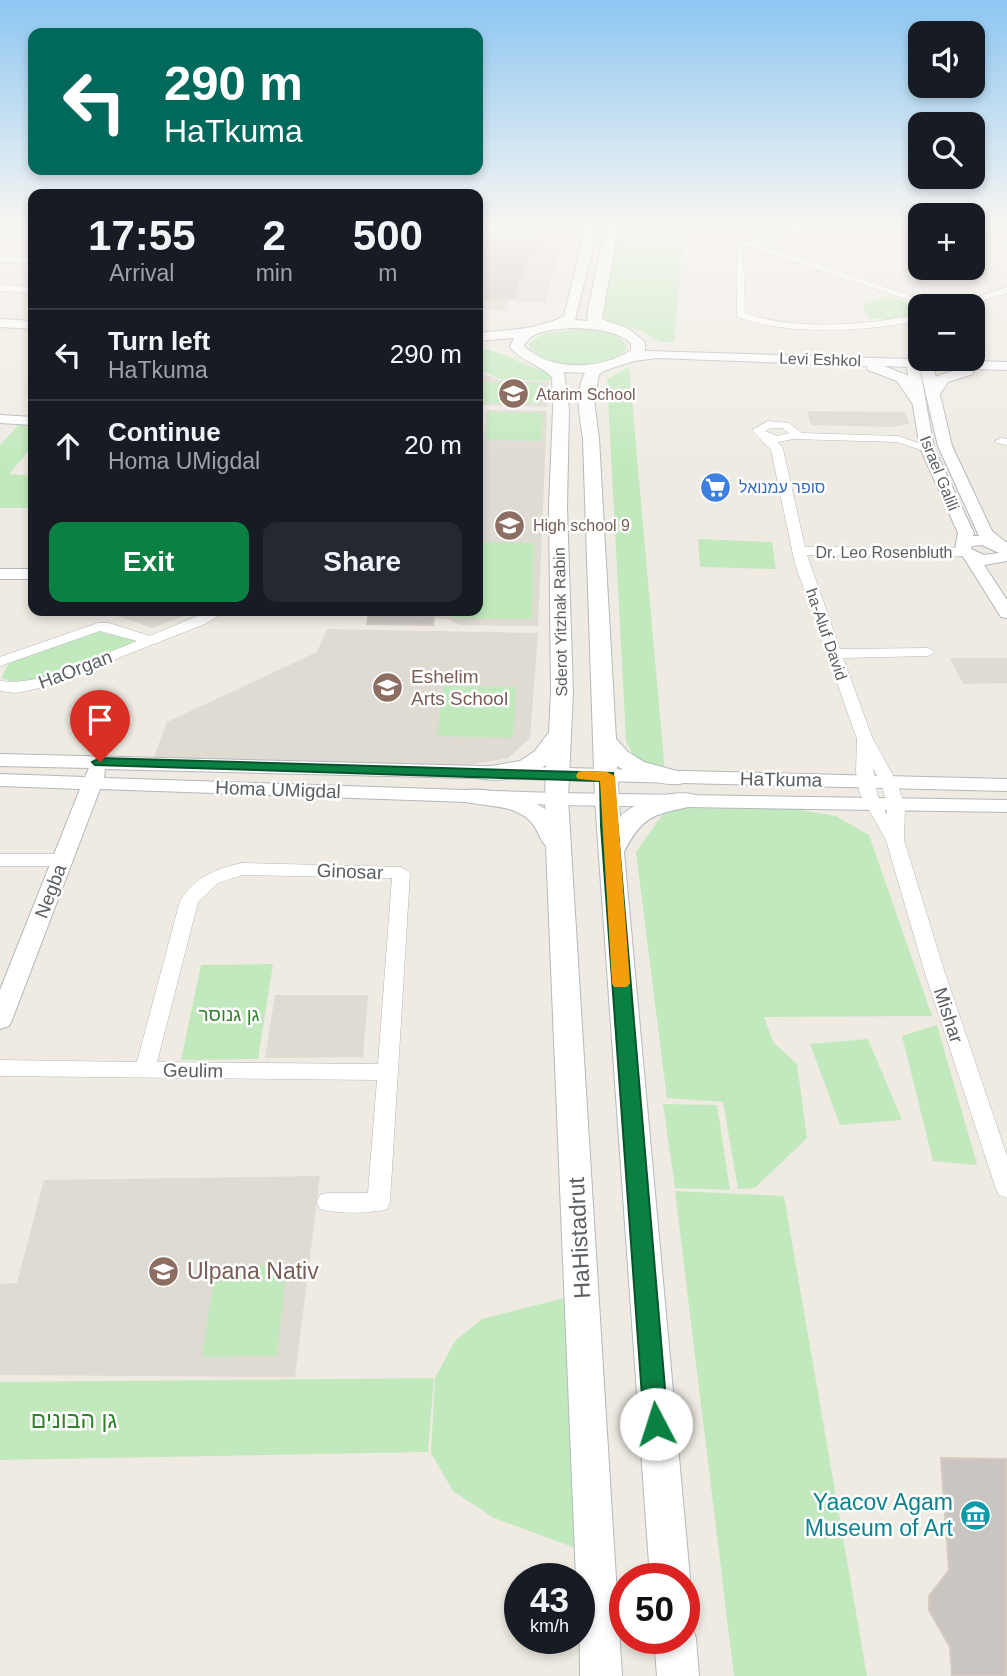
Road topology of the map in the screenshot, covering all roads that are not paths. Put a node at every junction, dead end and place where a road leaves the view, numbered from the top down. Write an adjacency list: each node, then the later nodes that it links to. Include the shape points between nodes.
1 (573, 304): 9 (main road, via 570,318)
2 (596, 304): 10 (main road, via 596,321)
3 (740, 304): 6 (street, via 740,315 757,323 861,326)
4 (0, 317): 5 (main road)
5 (28, 318)
6 (908, 320)
7 (0, 323): 8 (main road)
8 (28, 325)
9 (558, 325): 10 (main road, Levi Eshkol); 11 (main road, Levi Eshkol)
10 (603, 327): 13 (main road, Levi Eshkol)
11 (528, 333): 12 (main road, Levi Eshkol); 15 (main road, via 518,341)
12 (483, 337)
13 (633, 337): 16 (main road, via 639,347); 18 (main road, Levi Eshkol, via 666,347)
14 (483, 345): 15 (main road, Levi Eshkol)
15 (520, 354): 23 (main road, Levi Eshkol)
16 (634, 357): 17 (main road, Levi Eshkol); 24 (main road, Levi Eshkol)
17 (835, 359): 20 (main road, Levi Eshkol); 28 (main road, via 893,373 909,384)
18 (908, 359)
19 (985, 359): 22 (main road)
20 (908, 360)
21 (985, 362): 22 (main road, Levi Eshkol)
22 (1004, 363): 27 (main road, via 948,376)
23 (548, 365): 24 (main road, Levi Eshkol); 47 (main road, Sderot Yitzhak Rabin, via 559,376 561,409 562,692)
24 (599, 367): 49 (main road, Sderot Yitzhak Rabin, via 590,373 586,384)
25 (919, 371): 28 (street, Israel Galili)
26 (924, 371): 27 (street, Israel Galili)
27 (933, 394): 35 (street, Israel Galili, via 945,446 976,516 985,533)
28 (919, 403): 31 (street, Israel Galili)
29 (0, 419): 30 (street)
30 (28, 421)
31 (921, 426): 32 (street, via 897,432); 33 (street, Israel Galili)
32 (783, 438): 33 (street, via 898,439); 36 (street, ha-Aluf David)
33 (927, 448): 34 (street, Israel Galili, via 966,533)
34 (965, 550): 35 (street, via 976,540); 36 (street, Dr. Leo Rosenbluth); 40 (street, Israel Galili)
35 (1004, 550): 39 (street, Israel Galili)
36 (799, 551): 44 (street, ha-Aluf David)
37 (0, 574): 38 (street)
38 (28, 574)
39 (1006, 577)
40 (1007, 613)
41 (210, 616): 42 (street, HaOrgan)
42 (149, 640): 45 (street, HaOrgan, via 98,627); 46 (street, HaOrgan, via 39,684)
43 (928, 652): 44 (street)
44 (834, 654): 48 (street, ha-Aluf David)
45 (0, 662)
46 (0, 686)
47 (558, 733): 52 (main road, via 548,755 539,762 516,771); 58 (main road, Sderot Yitzhak Rabin)
48 (864, 737): 55 (street, ha-Aluf David); 56 (street, ha-Aluf David)
49 (604, 739): 53 (main road, via 620,760); 59 (main road, Sderot Yitzhak Rabin)
50 (0, 760): 51 (street, Homa UMigdal)
51 (96, 772): 52 (street, Homa UMigdal); 54 (street, Homa UMigdal); 60 (street, Homa UMigdal); 69 (street, Negba)
52 (487, 773): 58 (street, Homa UMigdal)
53 (676, 778): 55 (street, HaTkuma); 59 (street, HaTkuma)
54 (0, 780)
55 (864, 782): 56 (street, HaTkuma); 62 (street, ha-Aluf David)
56 (889, 783): 57 (street, HaTkuma); 63 (street, Mishar)
57 (1007, 785)
58 (555, 787): 59 (street, HaTkuma); 60 (street, Homa UMigdal); 67 (main road, HaHistadrut)
59 (607, 788): 61 (street, HaTkuma); 66 (main road)
60 (469, 796): 67 (main road, via 535,810 544,818)
61 (688, 800): 62 (street, HaTkuma); 66 (main road, via 635,814)
62 (870, 804): 63 (street, HaTkuma); 65 (street, Mishar)
63 (896, 806): 64 (street, HaTkuma); 65 (street, Mishar)
64 (1007, 806)
65 (895, 840): 74 (street, Mishar)
66 (611, 853): 76 (main road)
67 (559, 858): 78 (main road, HaHistadrut)
68 (0, 860): 69 (street)
69 (62, 860): 70 (street, Negba)
70 (0, 1020)
71 (0, 1068): 72 (street, Geulim)
72 (145, 1069): 73 (street, Geulim); 73 (street, Ginosar, via 189,901 200,885 221,873 274,869 401,873)
73 (385, 1072): 75 (street, Ginosar, via 379,1202)
74 (1007, 1189)
75 (328, 1202)
76 (669, 1563)
77 (676, 1654): 79 (main road)
78 (601, 1676)
79 (678, 1676)

